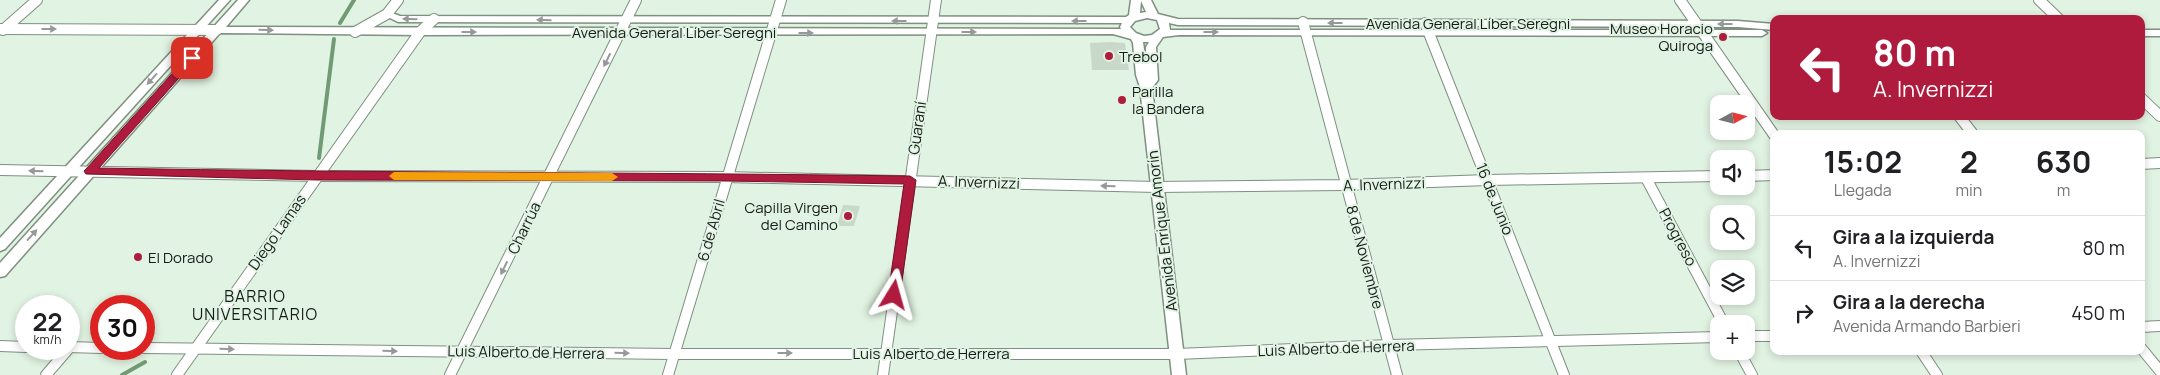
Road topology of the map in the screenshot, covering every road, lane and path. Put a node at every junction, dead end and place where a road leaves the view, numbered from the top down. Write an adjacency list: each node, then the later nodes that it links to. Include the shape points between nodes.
1 (37, 0): 24 (street)
2 (225, 0): 25 (street)
3 (244, 0): 26 (street)
4 (398, 0): 12 (street)
5 (636, 0): 17 (street, Charrúa)
6 (781, 0): 18 (street, 6 de Abril)
7 (936, 0): 20 (street, Guaraní)
8 (1136, 0): 14 (street)
9 (1146, 0): 15 (street)
10 (1680, 0): 19 (street)
11 (2039, 0): 13 (street)
12 (387, 14): 16 (street, Avenida General Líber Seregni, one-way to 12, via 398,19); 27 (street)
13 (2054, 15)
14 (1131, 18): 15 (street, Avenida General Líber Seregni); 20 (street, Avenida General Líber Seregni, one-way to 20); 36 (street, Avenida Enrique Amorín, via 1125,27)
15 (1157, 18): 21 (street, Avenida General Líber Seregni, via 1178,22); 35 (street, Avenida Enrique Amorín, via 1166,27)
16 (434, 19): 17 (street, Avenida General Líber Seregni, one-way to 16); 28 (street, Diego Lamas)
17 (626, 21): 18 (street, Avenida General Líber Seregni); 29 (street, Charrúa)
18 (775, 21): 20 (street, Avenida General Líber Seregni, one-way to 18); 30 (street, 6 de Abril)
19 (1697, 24): 22 (street, Avenida General Líber Seregni, one-way to 19); 23 (street, Avenida General Líber Seregni); 34 (street)
20 (931, 27): 30 (street, Avenida General Líber Seregni, one-way to 20); 36 (street, Avenida General Líber Seregni, one-way to 36, via 1113,31); 55 (street, Guaraní)
21 (1304, 27): 23 (street, Avenida General Líber Seregni); 35 (street, Avenida General Líber Seregni, one-way to 21); 57 (street, 8 de Noviembre)
22 (1770, 27)
23 (1427, 28): 34 (street, Avenida General Líber Seregni); 56 (street, 16 de Junio)
24 (1, 30): 25 (street, one-way to 25)
25 (197, 30): 26 (street); 47 (street, one-way to 47)
26 (217, 30): 27 (street, Avenida General Líber Seregni, one-way to 27); 46 (street)
27 (355, 32): 28 (street, Avenida General Líber Seregni)
28 (420, 32): 29 (street, Avenida General Líber Seregni, one-way to 29); 49 (street, Diego Lamas)
29 (621, 32): 30 (street, Avenida General Líber Seregni); 52 (street, Charrúa, one-way to 52)
30 (771, 33): 53 (street, 6 de Abril)
31 (1770, 33): 34 (street, Avenida General Líber Seregni)
32 (2145, 33): 33 (street)
33 (2160, 33)
34 (1704, 34): 41 (street)
35 (1160, 35): 36 (street, Avenida General Líber Seregni, via 1147,39); 37 (street, Avenida Enrique Amorín, via 1151,47 1152,80)
36 (1133, 36): 37 (street, Avenida Enrique Amorín, via 1140,47 1141,79)
37 (1146, 87): 58 (street, Avenida Enrique Amorín)
38 (2145, 102): 39 (street)
39 (2160, 116)
40 (1962, 120): 42 (street)
41 (1771, 130)
42 (1970, 130)
43 (2160, 163): 44 (street)
44 (2145, 164)
45 (0, 170): 47 (street, A. Invernizzi, one-way to 45)
46 (90, 171): 47 (street, A. Invernizzi); 49 (street, A. Invernizzi); 60 (street, one-way to 46)
47 (68, 172): 59 (street)
48 (1770, 175): 51 (street)
49 (317, 176): 52 (street, A. Invernizzi); 72 (street, Diego Lamas)
50 (1710, 176): 54 (street, A. Invernizzi)
51 (1755, 176)
52 (549, 177): 53 (street, A. Invernizzi); 73 (street, Charrúa, one-way to 73)
53 (726, 177): 55 (street, A. Invernizzi); 76 (street, 6 de Abril)
54 (1646, 178): 56 (street, A. Invernizzi); 61 (street, Progreso)
55 (910, 180): 58 (street, A. Invernizzi, one-way to 55); 74 (street, Guaraní)
56 (1488, 180): 57 (street, A. Invernizzi); 67 (street, 16 de Junio)
57 (1346, 185): 58 (street, A. Invernizzi); 68 (street, 8 de Noviembre)
58 (1157, 187): 77 (street, Avenida Enrique Amorín)
59 (0, 246)
60 (0, 272)
61 (1719, 315)
62 (2160, 326): 63 (street)
63 (2145, 327)
64 (1755, 336): 65 (street)
65 (1770, 336)
66 (1710, 337): 67 (street, Luis Alberto de Herrera)
67 (1551, 341): 68 (street, Luis Alberto de Herrera); 89 (street, 16 de Junio)
68 (1389, 345): 77 (street, Luis Alberto de Herrera); 88 (street, 8 de Noviembre)
69 (0, 346): 70 (street)
70 (15, 347)
71 (155, 348): 72 (street, Luis Alberto de Herrera)
72 (196, 349): 73 (street, Luis Alberto de Herrera, one-way to 73); 83 (street, Diego Lamas)
73 (463, 352): 76 (street, Luis Alberto de Herrera, one-way to 76); 84 (street, Charrúa)
74 (886, 353): 76 (street, Luis Alberto de Herrera, one-way to 74); 77 (street, Luis Alberto de Herrera); 86 (street, Guaraní)
75 (2145, 353): 81 (street)
76 (674, 354): 85 (street, 6 de Abril)
77 (1177, 354): 87 (street, Avenida Enrique Amorín)
78 (1924, 355): 91 (street)
79 (58, 360): 82 (street)
80 (1744, 360): 90 (street)
81 (2160, 371)
82 (46, 375)
83 (177, 375)
84 (450, 375)
85 (668, 375)
86 (883, 375)
87 (1179, 375)
88 (1397, 375)
89 (1564, 375)
90 (1752, 375)
91 (1937, 375)

